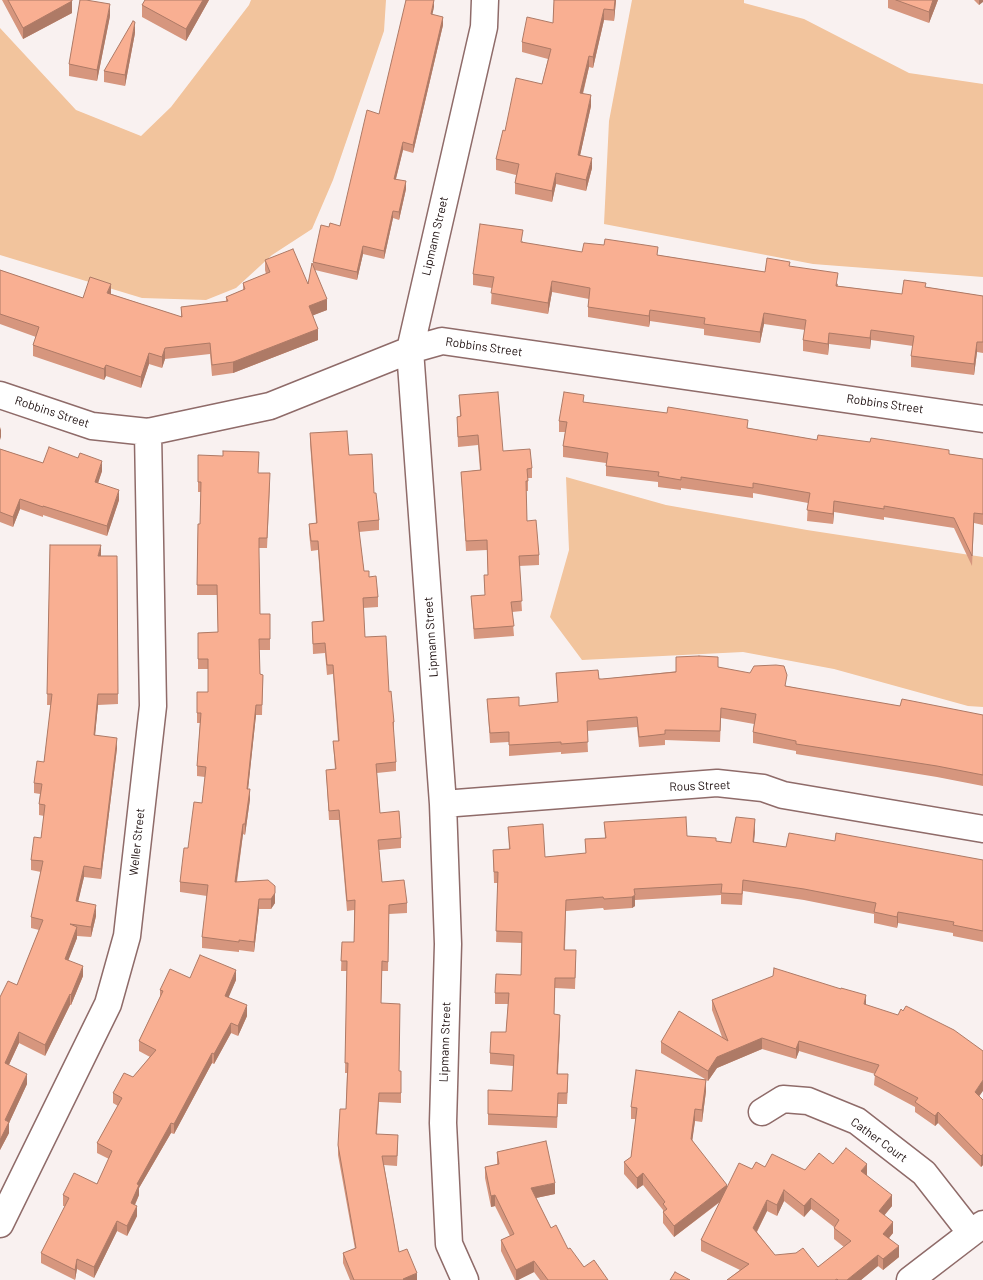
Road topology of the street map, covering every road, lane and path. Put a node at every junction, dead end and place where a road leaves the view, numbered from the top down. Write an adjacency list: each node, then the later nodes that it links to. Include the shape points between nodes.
1 (486, 0): 2 (street, Lipmann Street, via 484,27)
2 (410, 350): 4 (street, Robbins Street, via 442,340); 5 (street, Robbins Street, via 270,406); 6 (street, Lipmann Street)
3 (0, 395): 5 (street, Robbins Street, via 92,426)
4 (983, 419)
5 (148, 432): 9 (street, Weller Street, via 153,706 127,936 108,1004)
6 (443, 804): 7 (street, Rous Street, via 717,783 763,788 783,795); 11 (street, Lipmann Street, via 448,944 442,1123 449,1244)
7 (983, 830)
8 (762, 1112): 10 (street, Cather Court, via 783,1100 808,1101 857,1122 924,1173)
9 (0, 1224)
10 (977, 1229): 12 (street)
11 (465, 1280)
12 (910, 1280)

